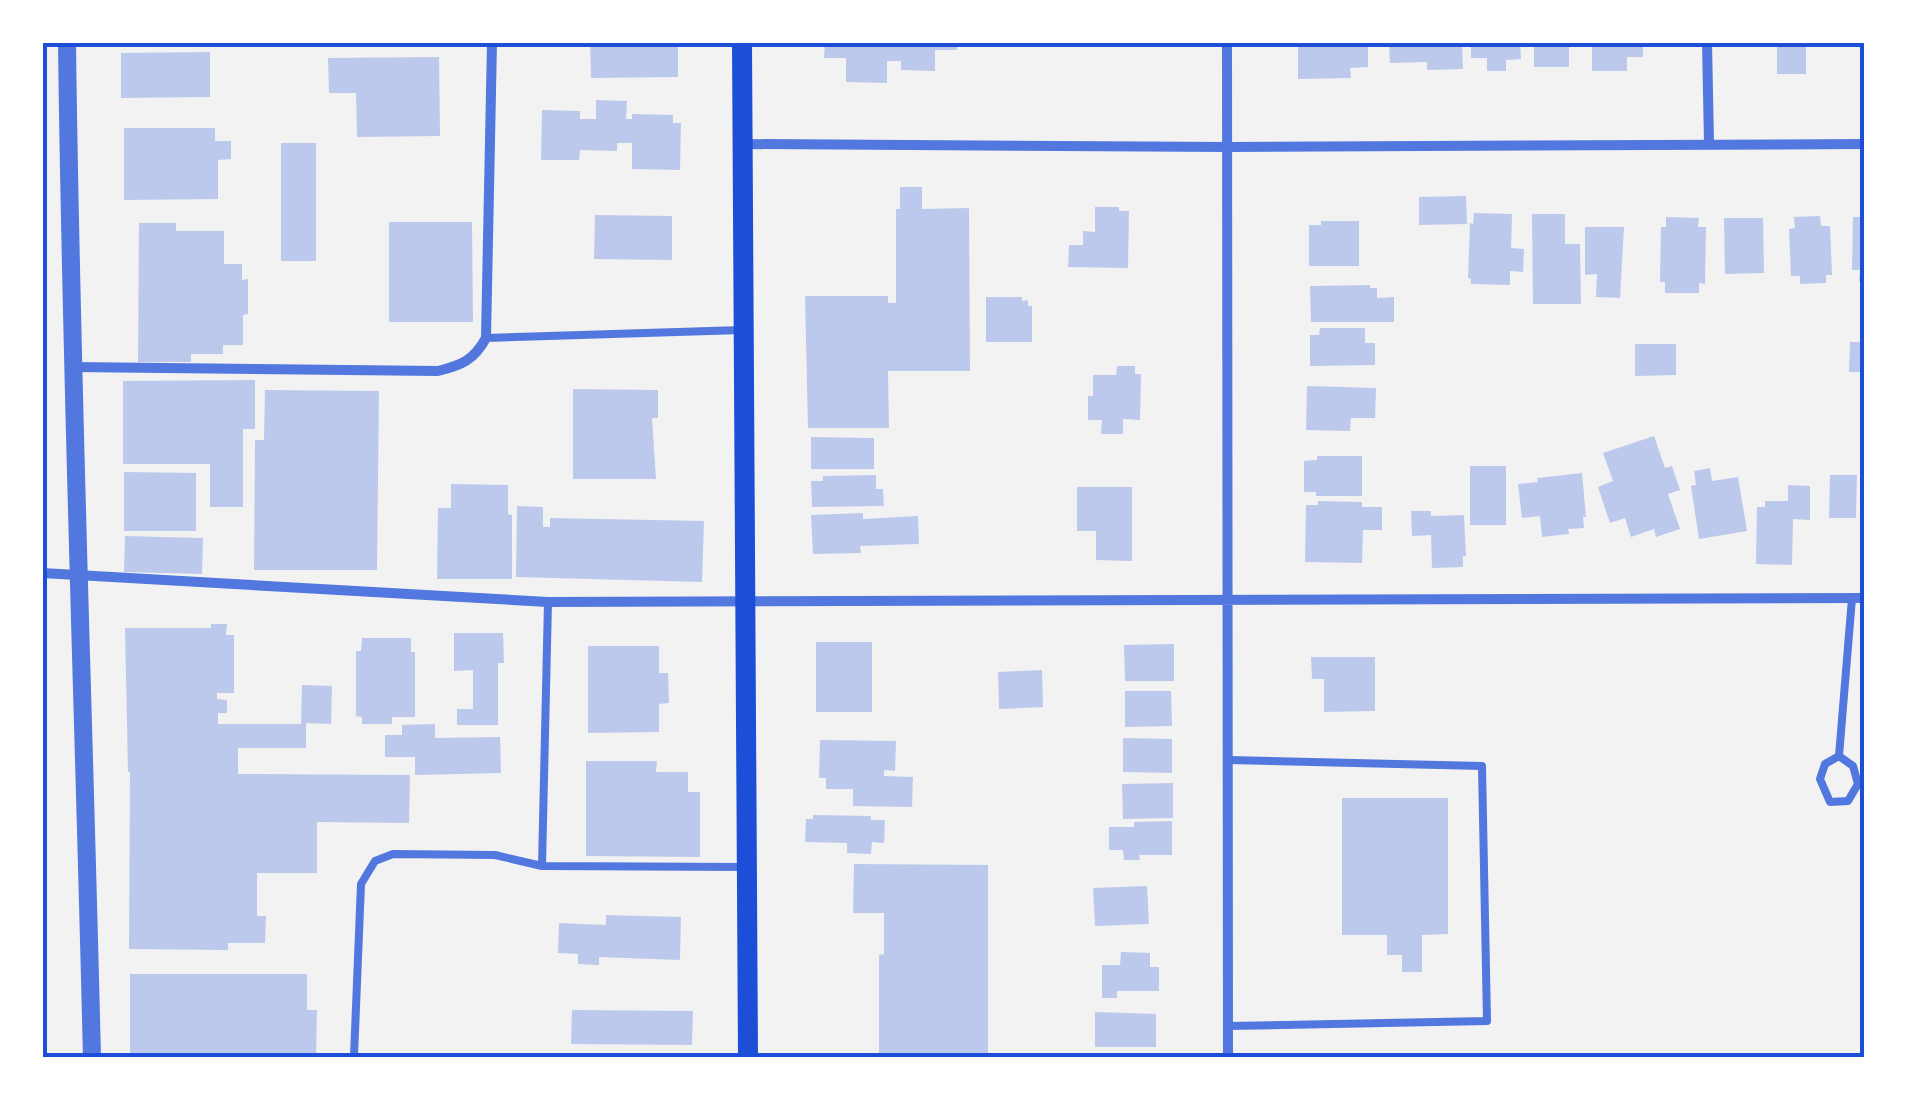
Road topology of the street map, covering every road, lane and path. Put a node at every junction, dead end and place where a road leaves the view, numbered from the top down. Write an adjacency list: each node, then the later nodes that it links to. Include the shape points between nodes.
1 (67, 42): 12 (street)
2 (492, 42): 11 (street)
3 (742, 42): 7 (main road)
4 (1227, 42): 9 (street)
5 (1708, 42): 6 (street)
6 (1709, 143): 8 (street); 9 (street)
7 (742, 144): 9 (street); 10 (main road)
8 (1864, 144)
9 (1228, 146): 17 (street)
10 (746, 330): 11 (lane); 18 (main road)
11 (486, 338): 12 (street, via 477,355 438,371)
12 (71, 367): 14 (street)
13 (42, 574): 14 (street)
14 (81, 575): 19 (street); 26 (street)
15 (1852, 598): 16 (street); 17 (street); 20 (lane)
16 (1864, 598)
17 (1228, 600): 18 (street); 21 (street)
18 (747, 601): 19 (street); 23 (main road)
19 (548, 602): 22 (lane)
20 (1840, 756): 20 (lane, via 1853,766 1858,784 1848,802 1830,802 1820,779 1825,764)
21 (1230, 760): 24 (street); 24 (lane, via 1482,766 1487,1021)
22 (542, 866): 23 (lane); 25 (lane, via 448,853 375,861 361,884)
23 (746, 868): 28 (main road)
24 (1228, 1026): 29 (street)
25 (353, 1057): 27 (lane)
26 (92, 1058)
27 (402, 1058)
28 (748, 1058)
29 (1228, 1058)

